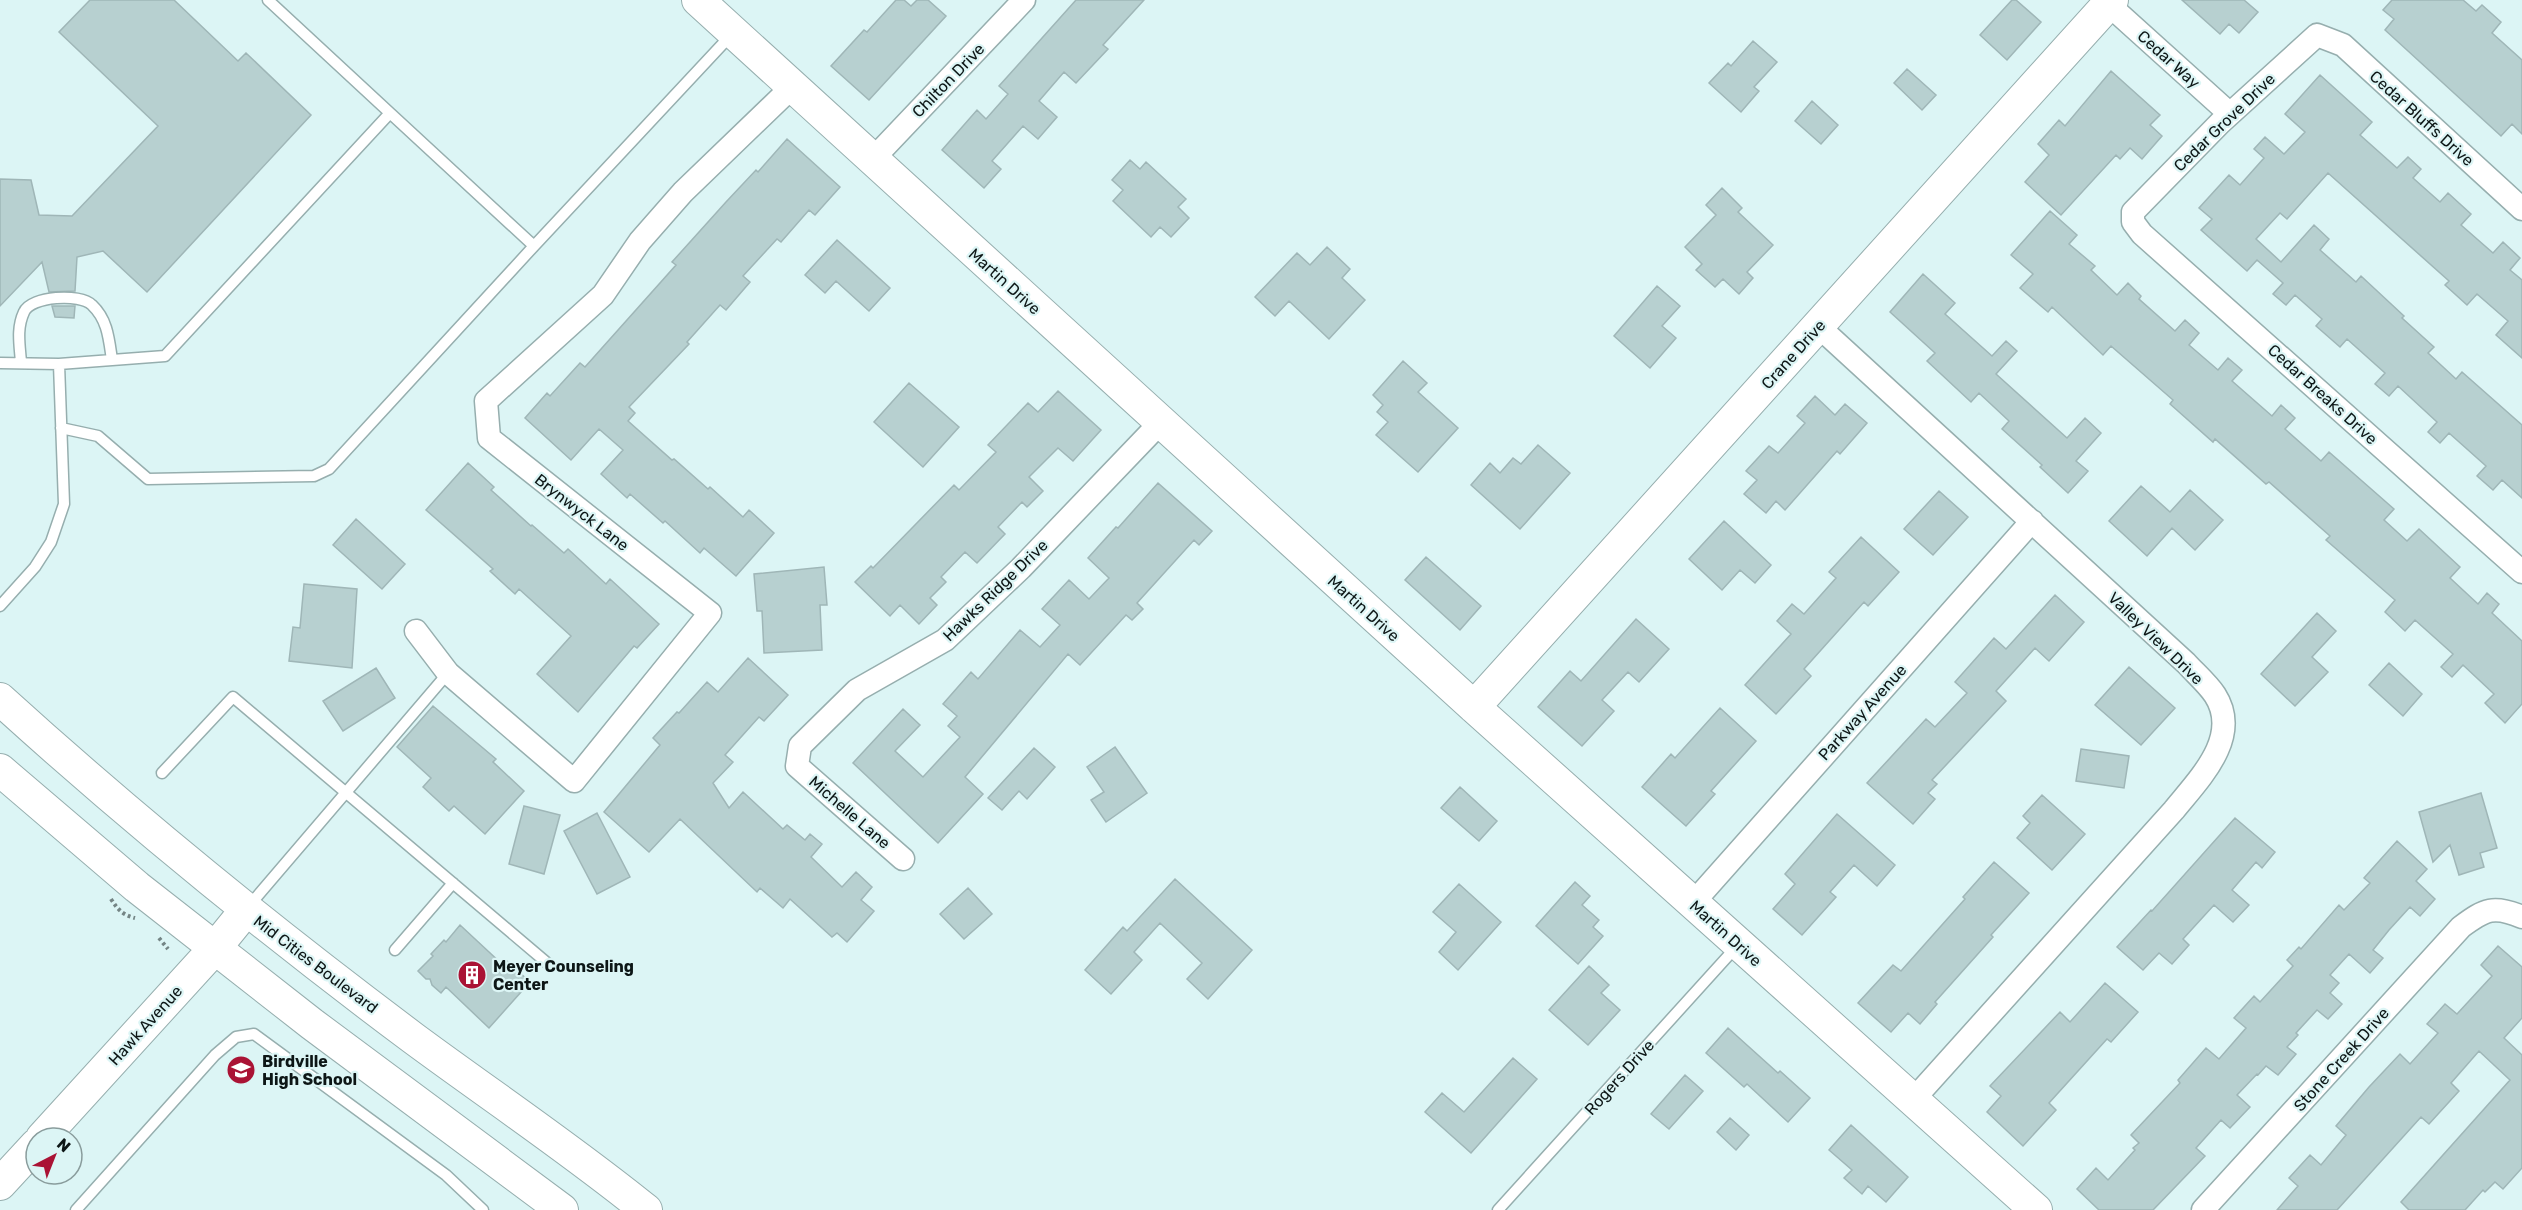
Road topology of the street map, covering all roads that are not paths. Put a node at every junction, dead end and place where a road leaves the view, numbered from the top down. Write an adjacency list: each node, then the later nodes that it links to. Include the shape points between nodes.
1 (268, 0): 8 (lane)
2 (698, 0): 5 (street, Martin Drive)
3 (1024, 0): 10 (street, Chilton Drive)
4 (2110, 2): 9 (street, Cedar Way); 14 (street, Crane Drive)
5 (733, 32): 7 (street, Martin Drive); 13 (lane)
6 (2317, 36): 9 (street, Cedar Grove Drive); 11 (street, Cedar Bluffs Drive, via 2343,45)
7 (792, 87): 10 (street, Martin Drive); 25 (street, Brynwyck Lane, via 683,192 640,242 603,296 486,401 489,438 710,613 574,781)
8 (390, 113): 13 (lane); 15 (lane, via 165,356)
9 (2230, 114): 12 (street, Cedar Grove Drive)
10 (872, 160): 19 (street, Martin Drive)
11 (2522, 209)
12 (2133, 212): 22 (street, Cedar Breaks Drive, via 2133,222 2142,234)
13 (534, 246): 20 (lane, via 329,469 314,476 148,478 98,436)
14 (1818, 326): 21 (street, Valley View Drive); 27 (street, Crane Drive)
15 (112, 360): 17 (lane, via 105,322 92,305 84,299 42,299 25,309 18,326); 18 (lane)
16 (0, 363): 17 (lane)
17 (21, 363): 18 (lane)
18 (59, 364): 20 (lane)
19 (1161, 423): 27 (street, Martin Drive); 28 (street, Hawks Ridge Drive, via 1021,568 945,640 857,690 800,746)
20 (61, 428): 23 (lane, via 64,504 51,542 35,567)
21 (2032, 521): 34 (street, Parkway Avenue); 41 (street, Valley View Drive, via 2186,663 2215,695 2224,717 2221,740 2214,760 2174,810)
22 (2522, 572)
23 (0, 606)
24 (416, 631): 25 (street, Brynwyck Lane)
25 (448, 673): 31 (lane)
26 (0, 699): 35 (street, Mid Cities Boulevard)
27 (1474, 707): 34 (street, Martin Drive)
28 (797, 766): 32 (street, Michelle Lane)
29 (0, 770): 38 (street, via 137,887)
30 (162, 773): 31 (lane, via 233,697)
31 (346, 794): 33 (lane); 35 (lane)
32 (903, 859)
33 (453, 883): 39 (lane); 40 (lane)
34 (1693, 903): 37 (street, Martin Drive)
35 (246, 910): 38 (street, Hawk Avenue); 48 (street, Mid Cities Boulevard)
36 (2522, 917): 51 (street, Stone Creek Drive, via 2504,909 2483,911 2462,927)
37 (1739, 944): 41 (street, Martin Drive); 49 (lane, Rogers Drive)
38 (216, 947): 42 (street, Hawk Avenue); 47 (street, via 330,1038)
39 (395, 950)
40 (546, 962)
41 (1913, 1100): 50 (street, Martin Drive)
42 (53, 1126)
43 (24, 1157): 44 (street)
44 (0, 1184)
45 (76, 1210): 46 (lane, via 215,1055 236,1037 254,1034 446,1175)
46 (483, 1210)
47 (562, 1210)
48 (646, 1210)
49 (1498, 1210)
50 (2036, 1210)
51 (2203, 1210)

